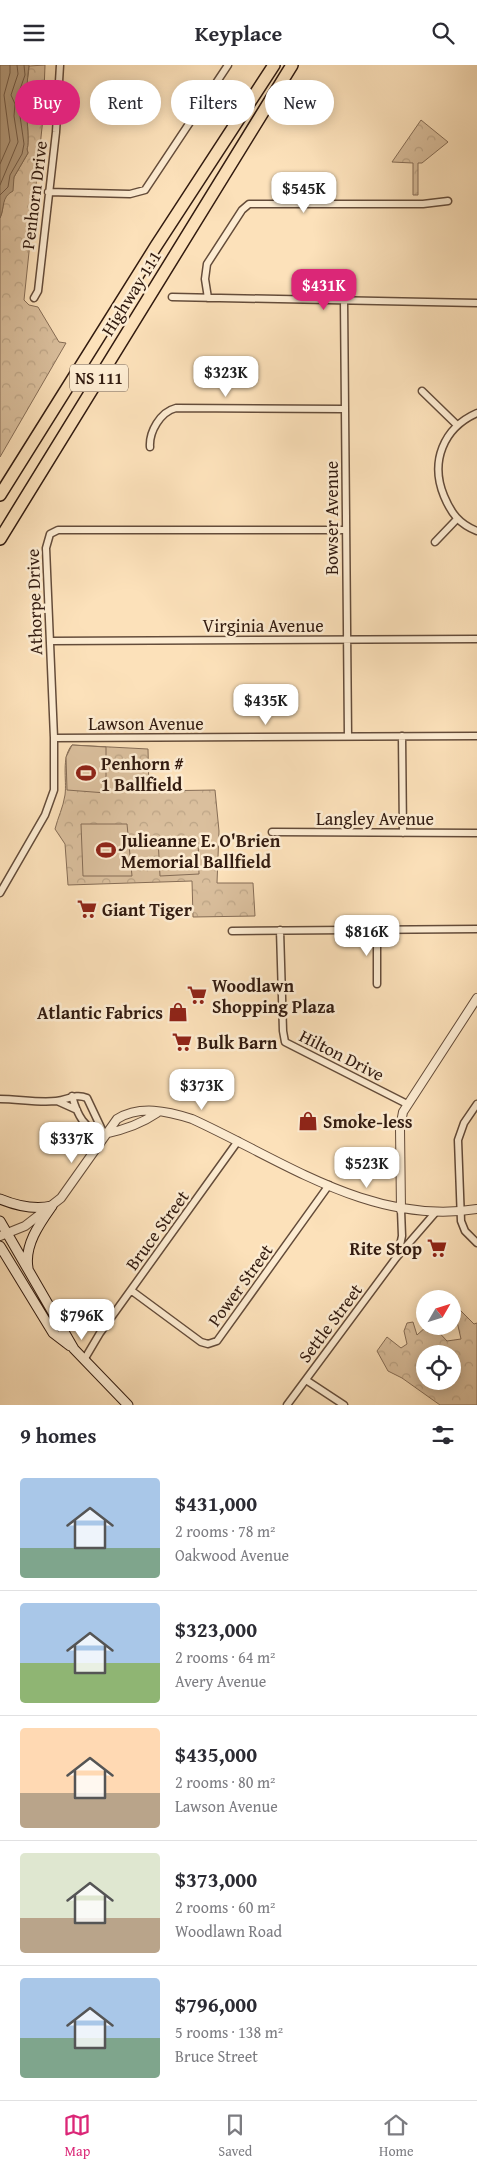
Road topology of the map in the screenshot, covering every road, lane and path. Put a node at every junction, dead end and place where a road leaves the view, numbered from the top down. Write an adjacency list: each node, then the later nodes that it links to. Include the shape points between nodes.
1 (60, 65): 5 (street, Penhorn Drive)
2 (228, 65): 5 (street, via 145,190 130,194)
3 (274, 65): 17 (highway, Highway 111 / NS 111)
4 (292, 65): 21 (highway, Highway 111 / NS 111)
5 (48, 192): 8 (street, Penhorn Drive, via 38,291)
6 (448, 201): 9 (street, via 423,204 250,204 242,210 207,264)
7 (172, 297): 9 (street)
8 (34, 298)
9 (208, 298): 10 (street)
10 (344, 301): 11 (street); 13 (street, Bowser Avenue)
11 (477, 303)
12 (422, 391): 15 (street)
13 (343, 409): 16 (street, via 170,409 150,437); 19 (street, Bowser Avenue)
14 (477, 413): 15 (street)
15 (457, 425): 18 (street, via 445,441 438,471 444,496)
16 (150, 447)
17 (0, 495)
18 (457, 519): 20 (street); 22 (street)
19 (345, 530): 23 (street, Bowser Avenue); 25 (street, Athorpe Drive, via 58,530 50,534 46,542)
20 (477, 531)
21 (0, 539)
22 (434, 542)
23 (347, 639): 24 (street, Virginia Avenue); 25 (street, Virginia Avenue); 26 (street, Bowser Avenue)
24 (477, 639)
25 (50, 641): 29 (street, Athorpe Drive)
26 (348, 736): 27 (street, Lawson Avenue); 29 (street, Lawson Avenue)
27 (402, 736): 28 (street, Lawson Avenue); 31 (street)
28 (477, 736)
29 (54, 738): 33 (street, Athorpe Drive, via 52,798)
30 (272, 832): 31 (street, Langley Avenue)
31 (403, 833): 32 (street, Langley Avenue)
32 (477, 833)
33 (0, 893)
34 (477, 929): 36 (street)
35 (280, 930): 36 (street); 37 (street); 43 (street, Hilton Drive, via 282,1031 285,1042)
36 (377, 930): 38 (street)
37 (232, 931)
38 (377, 983)
39 (477, 998): 43 (street)
40 (72, 1096): 42 (street); 45 (street); 47 (street, via 87,1098)
41 (0, 1099): 42 (street)
42 (57, 1101): 45 (street)
43 (407, 1104): 53 (street, via 400,1128)
44 (477, 1104): 54 (street, via 464,1123 458,1140)
45 (76, 1110): 47 (street, via 88,1128)
46 (157, 1113): 47 (street, via 146,1121); 47 (street, via 143,1110 128,1112); 48 (street, via 192,1119)
47 (104, 1134): 51 (street, via 68,1191)
48 (238, 1141): 49 (street); 62 (street, Bruce Street)
49 (328, 1185): 53 (street); 62 (street, Power Street, via 217,1341 201,1342)
50 (0, 1199): 51 (main road, via 22,1206)
51 (52, 1206): 57 (street, via 22,1228); 61 (main road, via 30,1243 27,1259)
52 (477, 1209): 54 (street)
53 (400, 1210): 55 (street); 60 (street, Settle Street, via 402,1236)
54 (459, 1212): 55 (street); 58 (street, via 462,1226)
55 (435, 1213): 60 (street, Settle Street)
56 (0, 1221): 57 (main road)
57 (4, 1235): 61 (main road)
58 (477, 1243)
59 (0, 1246): 63 (main road, via 53,1333)
60 (396, 1258): 65 (street, Settle Street)
61 (30, 1273): 63 (main road)
62 (132, 1291): 64 (street, Bruce Street)
63 (74, 1349): 64 (main road)
64 (84, 1360): 66 (main road)
65 (306, 1380): 67 (street, Settle Street); 68 (street)
66 (128, 1405)
67 (287, 1405)
68 (344, 1405)

